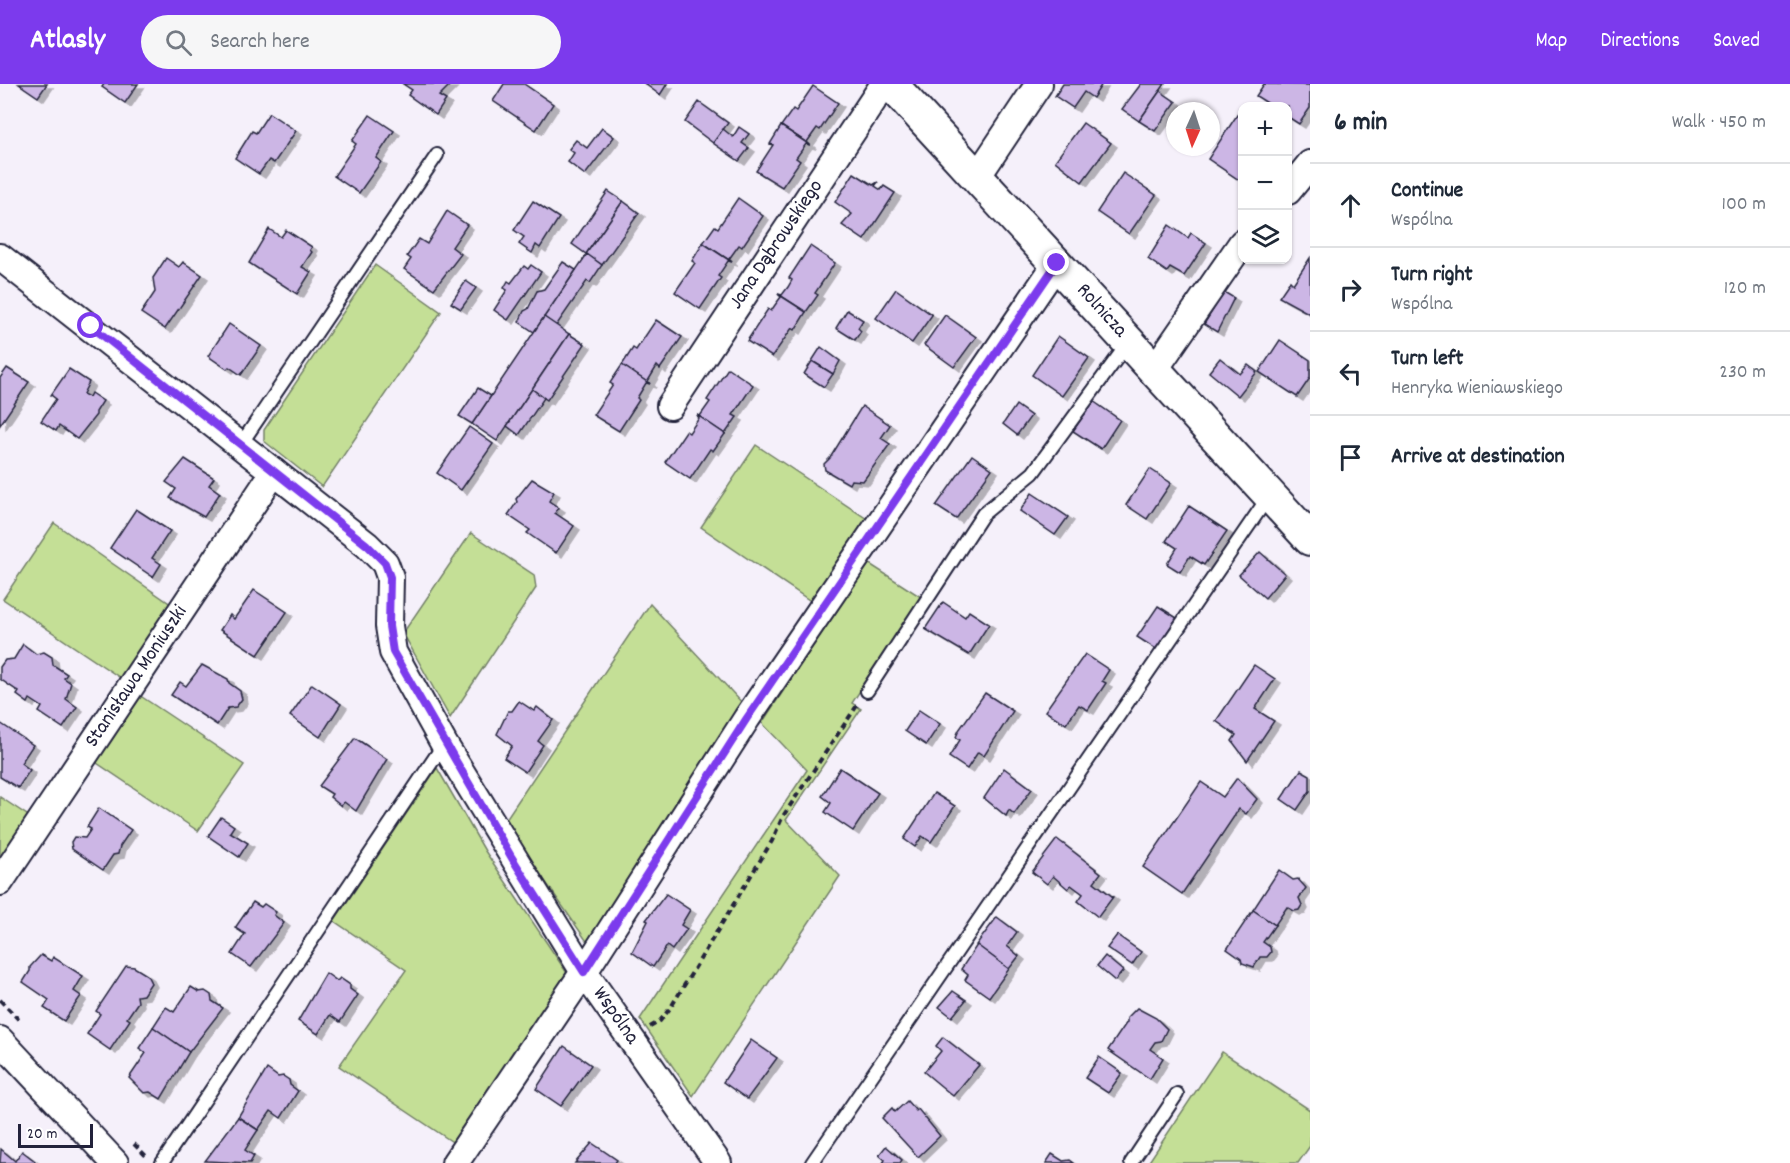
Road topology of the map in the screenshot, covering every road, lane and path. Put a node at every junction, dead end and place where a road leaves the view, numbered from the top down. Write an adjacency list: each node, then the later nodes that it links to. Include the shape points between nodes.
1 (884, 84): 13 (street, Jana Dąbrowskiego)
2 (891, 84): 6 (street, Rolnicza)
3 (1039, 84): 6 (street)
4 (437, 155): 14 (lane)
5 (1310, 164): 7 (street)
6 (977, 177): 10 (street, Rolnicza)
7 (1292, 185)
8 (1238, 249): 12 (street)
9 (0, 257): 14 (street, Wspólna)
10 (1057, 263): 11 (street, Rolnicza); 21 (street, via 747,718)
11 (1129, 342): 12 (street, Rolnicza); 18 (lane, via 1033,473 983,514)
12 (1155, 369): 16 (street, Rolnicza)
13 (670, 406)
14 (241, 444): 15 (street, Wspólna)
15 (273, 472): 19 (street, Wspólna, via 385,563 390,577 393,652); 20 (street, Stanisława Moniuszki)
16 (1269, 495): 17 (street, Rolnicza); 29 (lane)
17 (1310, 539)
18 (867, 691): 22 (path, via 783,816 772,841 670,1007 660,1021)
19 (444, 744): 21 (street, Wspólna); 26 (lane)
20 (0, 882)
21 (584, 972): 22 (street, Wspólna); 27 (street)
22 (627, 1034): 28 (street, Wspólna)
23 (0, 1040): 25 (street)
24 (1177, 1094): 30 (lane)
25 (115, 1163)
26 (162, 1163)
27 (455, 1163)
28 (718, 1163)
29 (812, 1163)
30 (1131, 1163)

